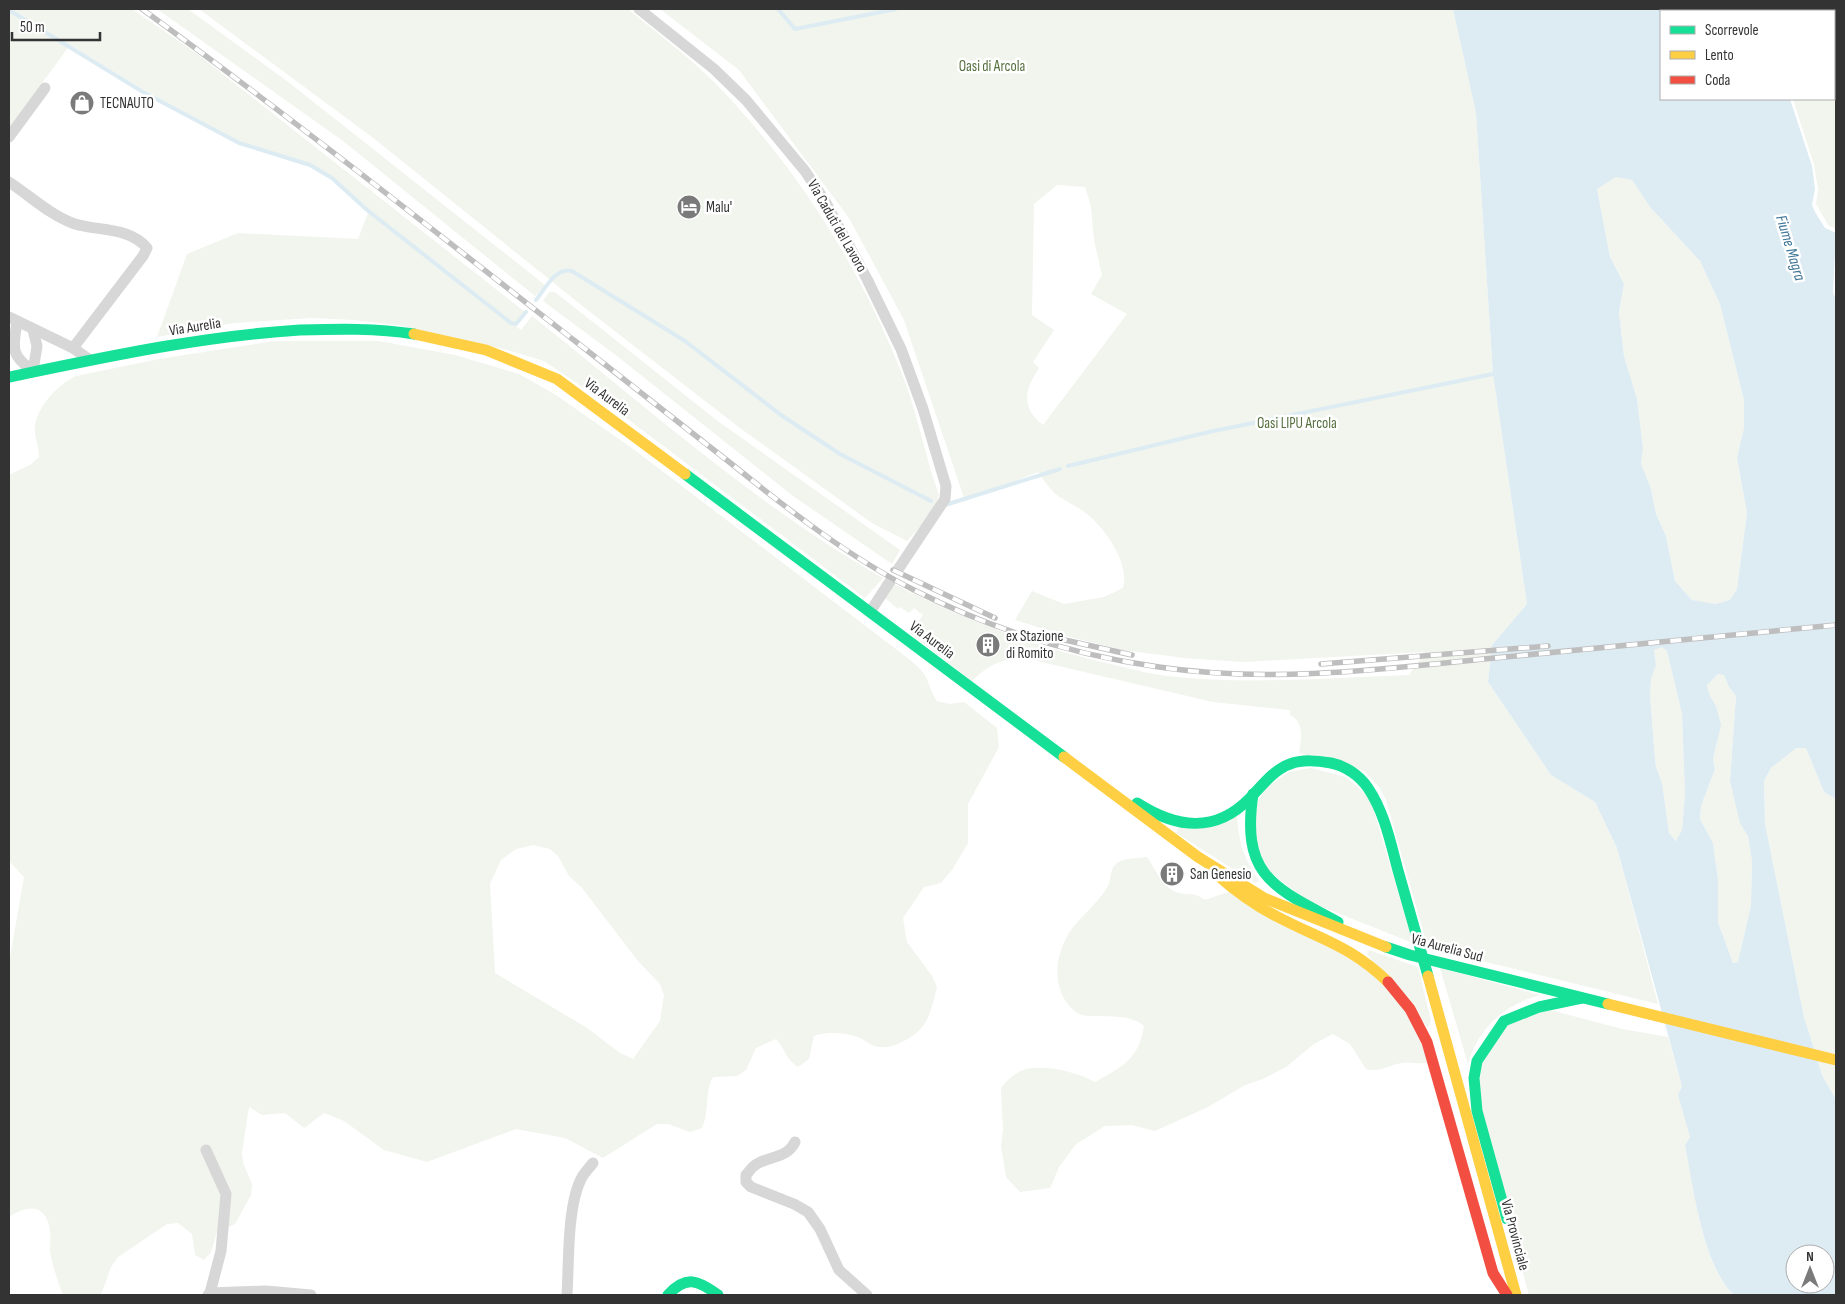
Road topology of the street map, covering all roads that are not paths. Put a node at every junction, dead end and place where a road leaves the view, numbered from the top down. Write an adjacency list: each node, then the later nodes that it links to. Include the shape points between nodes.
1 (639, 9): 12 (street, Via Caduti del Lavoro, via 714,69 746,100 805,171 825,202 901,349 946,486)
2 (45, 88): 3 (street)
3 (9, 137)
4 (9, 182): 8 (street, via 74,224 124,234 140,240 147,248)
5 (13, 319): 6 (street); 7 (street); 10 (street, via 15,354)
6 (33, 330): 8 (street); 10 (street, via 37,346)
7 (9, 345)
8 (73, 348): 9 (street)
9 (90, 360): 10 (main road, Via Aurelia); 16 (main road, Via Aurelia, via 252,333 329,328 390,330 486,350 557,379)
10 (33, 371): 11 (main road, Via Aurelia)
11 (9, 377)
12 (945, 499): 13 (street); 14 (street)
13 (937, 510)
14 (901, 565)
15 (887, 586): 16 (street)
16 (870, 612): 17 (main road, Via Aurelia)
17 (1088, 776): 18 (main road, Via Aurelia Sud)
18 (1099, 785): 19 (main road, Via Provinciale, via 1117,790 1175,823 1204,823 1220,819 1239,808); 20 (main road, Via Aurelia Sud)
19 (1253, 794): 21 (main road, via 1248,839 1260,870 1287,893 1344,925); 34 (main road, Via Provinciale, via 1285,766 1300,761 1330,762 1347,769 1362,779 1373,794 1390,840)
20 (1198, 857): 21 (main road, Via Aurelia Sud, via 1264,898); 33 (main road, via 1235,891 1274,915 1340,946 1367,964 1410,1006 1434,1061 1493,1273)
21 (1359, 938): 22 (main road, Via Aurelia Sud, via 1410,955)
22 (1582, 998): 23 (main road, Via Aurelia Sud); 35 (main road, via 1539,1006 1504,1021 1477,1061 1474,1078 1477,1112 1520,1266)
23 (1836, 1060)
24 (796, 1142): 32 (street, via 791,1151 779,1158 756,1165 746,1175 746,1182 808,1212 820,1229 839,1270)
25 (206, 1150): 27 (street, via 226,1194 221,1251)
26 (593, 1163): 29 (street, via 581,1178 576,1194 570,1232)
27 (209, 1294): 28 (street, via 266,1291)
28 (312, 1295)
29 (568, 1295)
30 (668, 1295): 31 (main road, via 678,1284 693,1281 702,1283)
31 (718, 1295)
32 (867, 1295)
33 (1507, 1295)
34 (1516, 1295)
35 (1522, 1295)

